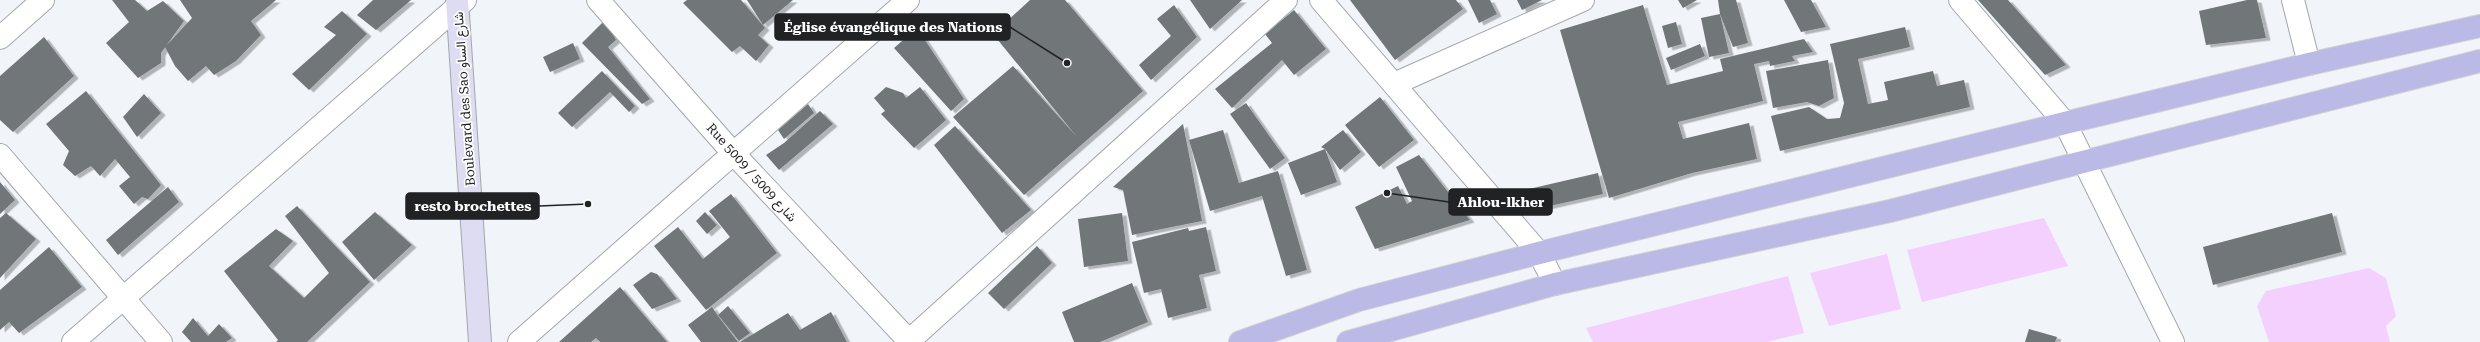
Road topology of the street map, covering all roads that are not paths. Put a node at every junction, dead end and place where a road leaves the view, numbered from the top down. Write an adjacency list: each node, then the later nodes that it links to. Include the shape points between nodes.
1 (43, 0): 11 (street)
2 (598, 0): 16 (street, Rue 5009 / شارع 5009)
3 (908, 0): 16 (street)
4 (1286, 0): 26 (street)
5 (1321, 0): 14 (street)
6 (1584, 0): 14 (street)
7 (1960, 0): 15 (street)
8 (2293, 0): 13 (street)
9 (460, 3): 21 (street); 24 (street, Boulevard des Sao شارع الساو)
10 (2480, 26): 13 (main road)
11 (0, 38)
12 (2480, 61): 18 (main road)
13 (2309, 64): 15 (main road)
14 (1394, 84): 19 (street)
15 (2065, 123): 18 (street); 19 (main road)
16 (733, 153): 25 (street); 26 (street, Rue 5009 / شارع 5009)
17 (0, 155): 21 (street)
18 (2086, 162): 20 (main road, via 1882,213); 29 (street)
19 (1539, 253): 20 (street); 27 (main road, via 1359,300)
20 (1555, 284): 28 (main road)
21 (123, 298): 22 (street); 23 (street)
22 (73, 342)
23 (161, 342)
24 (480, 342)
25 (519, 342)
26 (909, 342)
27 (1240, 342)
28 (1348, 342)
29 (2173, 342)

